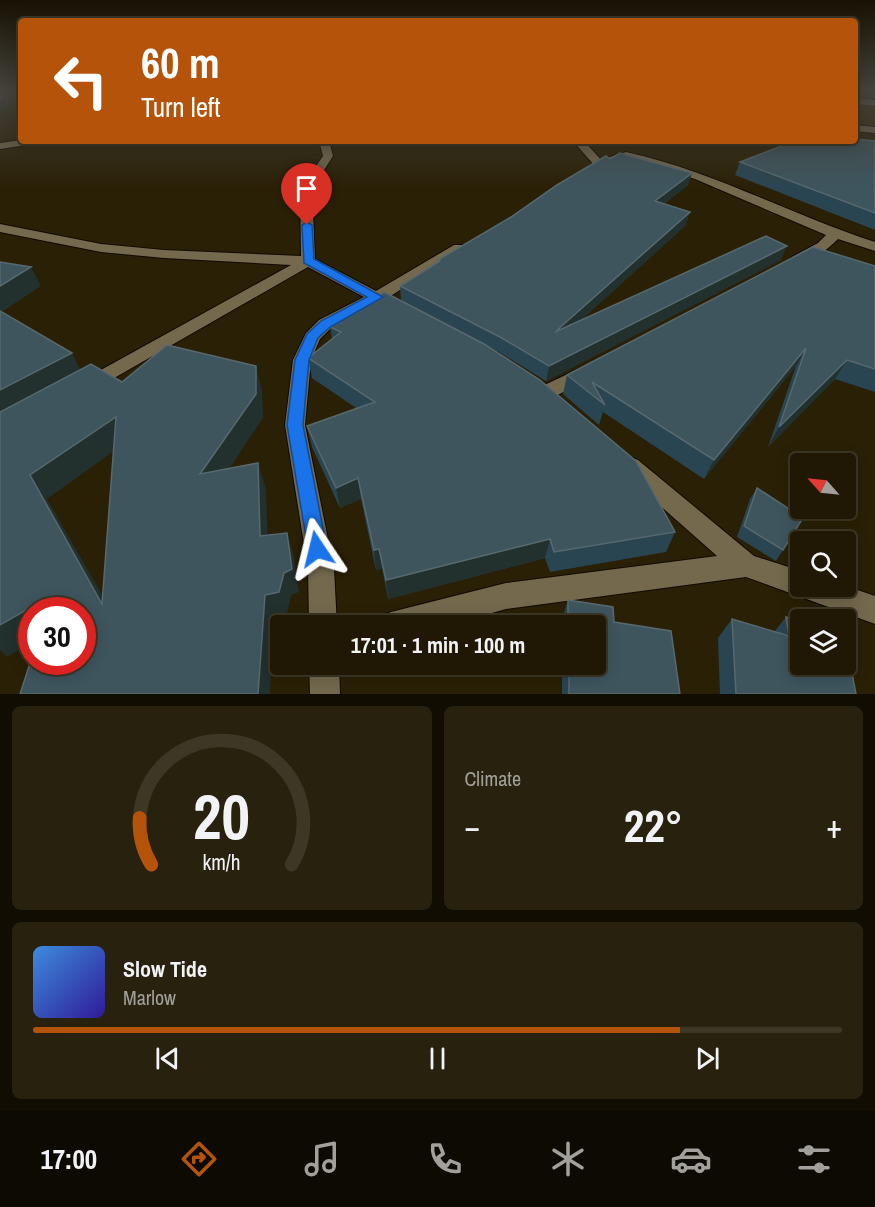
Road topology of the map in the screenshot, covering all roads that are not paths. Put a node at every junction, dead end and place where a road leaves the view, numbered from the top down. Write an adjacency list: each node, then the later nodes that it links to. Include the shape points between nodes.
1 (858, 128): 2 (street)
2 (875, 130)
3 (18, 143): 6 (street)
4 (325, 144): 11 (street, via 328,156 306,189)
5 (580, 144): 8 (street, via 594,167 626,155 644,159 699,177)
6 (0, 146)
7 (0, 228): 11 (street, via 122,250)
8 (835, 234): 10 (street); 12 (street, via 823,246)
9 (468, 242): 13 (street)
10 (875, 248)
11 (308, 261): 13 (street); 18 (street)
12 (782, 268)
13 (377, 297): 14 (street); 25 (street, via 325,324 312,337 302,360 295,425 321,569)
14 (397, 308)
15 (607, 361): 17 (street)
16 (527, 382): 17 (street)
17 (545, 393): 19 (street)
18 (73, 395)
19 (563, 409)
20 (618, 456): 21 (street)
21 (746, 565): 22 (street); 26 (street, via 506,596)
22 (790, 580)
23 (839, 597): 24 (street)
24 (875, 610)
25 (323, 615)
26 (433, 615)
27 (324, 675): 28 (street)
28 (325, 694)

